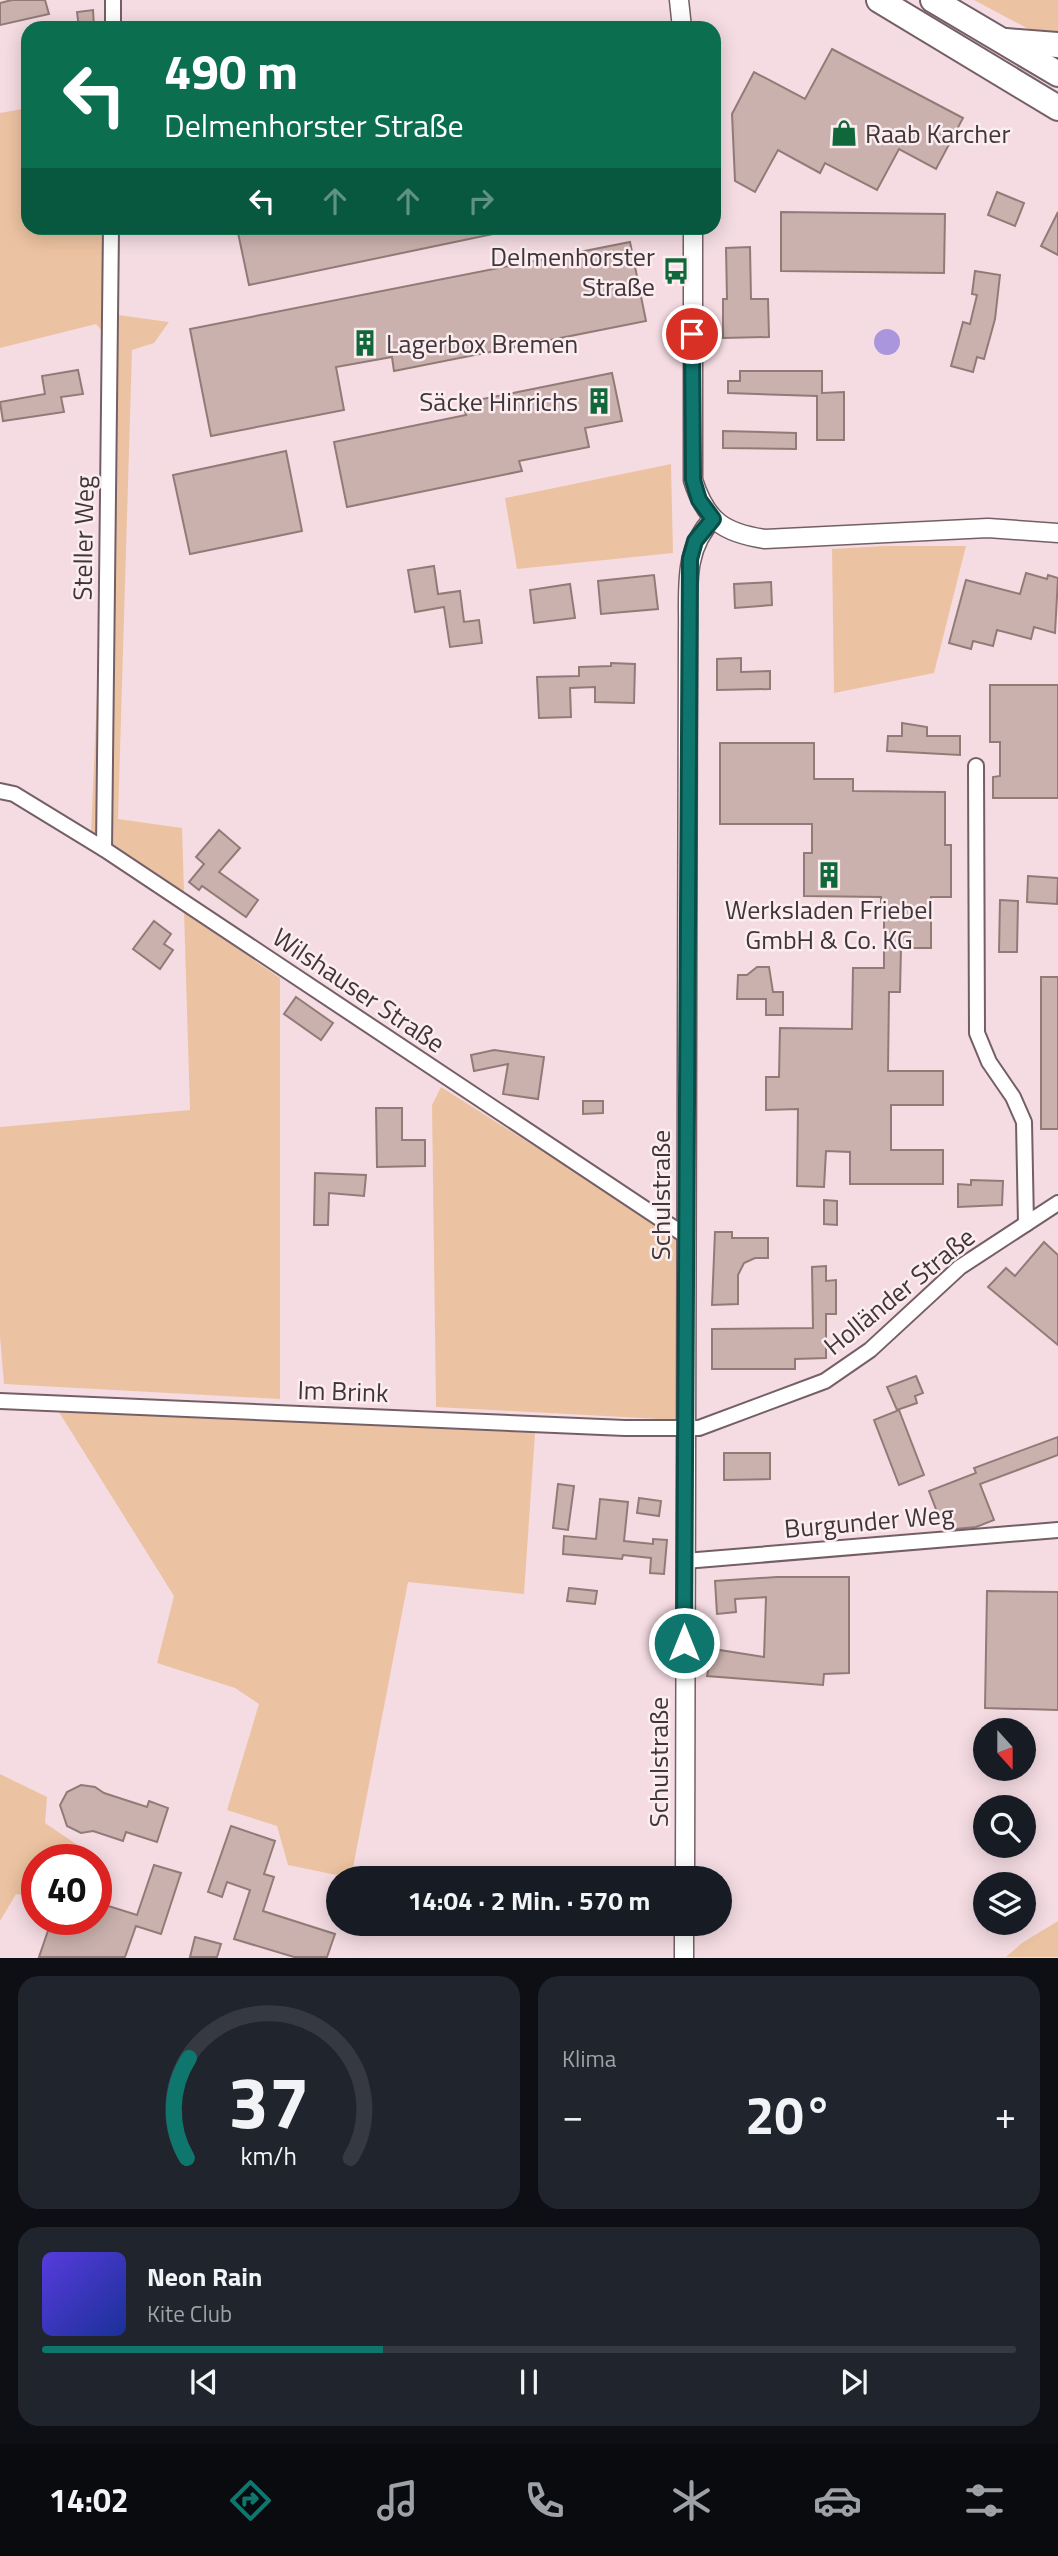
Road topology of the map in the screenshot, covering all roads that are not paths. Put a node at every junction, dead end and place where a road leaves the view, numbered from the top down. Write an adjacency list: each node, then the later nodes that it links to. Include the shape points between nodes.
1 (113, 0): 5 (street)
2 (679, 0): 6 (street)
3 (879, 0): 10 (highway)
4 (933, 0): 7 (highway)
5 (113, 21)
6 (681, 21)
7 (1001, 40): 8 (highway); 9 (highway)
8 (1058, 45)
9 (1058, 74)
10 (1058, 108)
11 (111, 235): 17 (street, Steller Weg)
12 (693, 235): 13 (street, via 693,480 699,500)
13 (713, 519): 14 (street, via 735,534 765,539 988,528); 20 (street, Schulstraße, via 695,541 690,559)
14 (1058, 533)
15 (976, 766): 19 (street, via 976,1033 1024,1122)
16 (0, 791): 17 (street, Wilshauser Straße, via 14,794)
17 (104, 849): 20 (street, Wilshauser Straße)
18 (1058, 1203): 19 (street, Holländer Straße)
19 (1026, 1224): 22 (street, Holländer Straße, via 960,1267 870,1350 825,1381 699,1428)
20 (686, 1236): 22 (street, Schulstraße)
21 (0, 1401): 22 (street, Im Brink)
22 (685, 1428): 24 (street, Schulstraße)
23 (1058, 1530): 24 (street, Burgunder Weg)
24 (685, 1561): 25 (street, Schulstraße)
25 (685, 1866)
26 (684, 1936): 27 (street)
27 (684, 1958)

